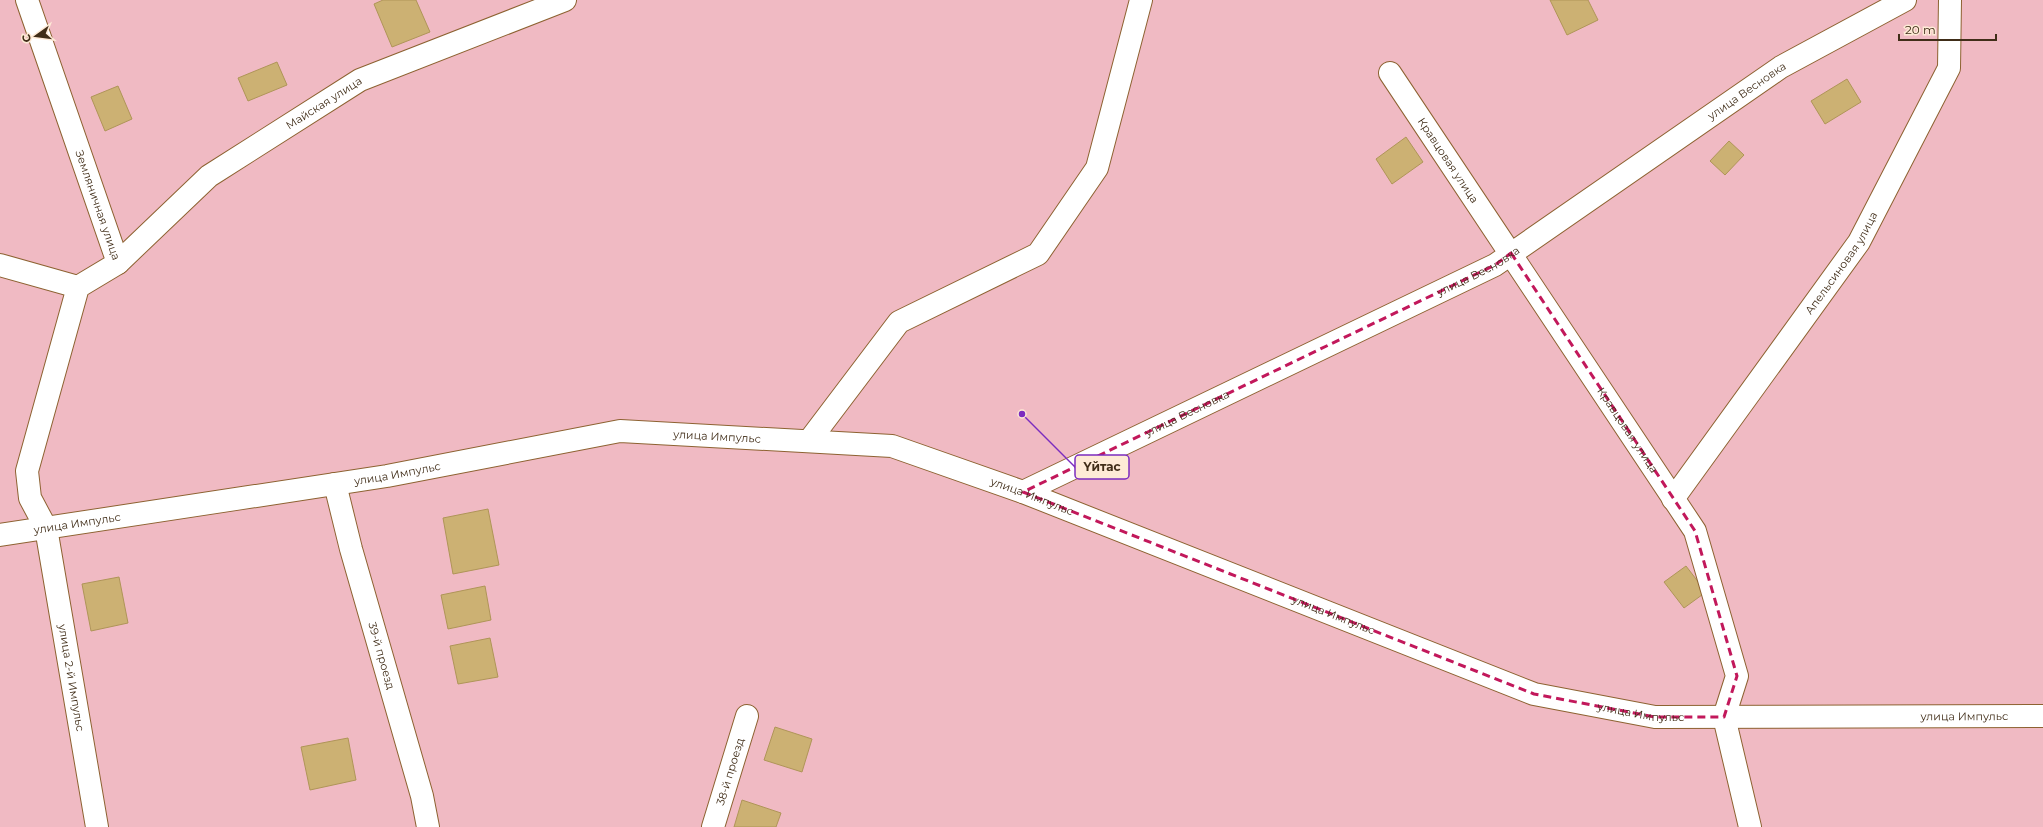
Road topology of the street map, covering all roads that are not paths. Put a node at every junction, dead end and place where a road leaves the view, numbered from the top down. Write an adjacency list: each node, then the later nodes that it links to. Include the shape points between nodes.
1 (28, 0): 8 (street, Земляничная улица)
2 (565, 0): 8 (street, Майская улица, via 360,80 209,176)
3 (1141, 0): 11 (street, via 1097,168 1038,254 899,322)
4 (1905, 0): 7 (street, улица Весновка, via 1781,67)
5 (1950, 0): 14 (street, Апельсиновая улица, via 1949,68 1859,242)
6 (1390, 73): 7 (street, Кравцовая улица)
7 (1512, 253): 13 (street, улица Весновка, via 1495,264); 14 (street, Кравцовая улица)
8 (118, 263): 10 (street, Земляничная улица)
9 (0, 265): 10 (street)
10 (78, 287): 15 (street, via 27,471 30,498)
11 (809, 441): 12 (street, улица Импульс, via 620,431); 13 (street, улица Импульс, via 892,446)
12 (335, 484): 15 (street, улица Импульс); 21 (street, 39-й проезд, via 351,549 422,796)
13 (1023, 492): 19 (street, улица Импульс, via 1534,694 1655,717)
14 (1672, 499): 19 (street, Кравцовая улица, via 1695,532 1737,676)
15 (46, 528): 16 (street, улица Импульс); 20 (street, улица 2-й Импульс)
16 (0, 535)
17 (747, 716): 22 (street, 38-й проезд)
18 (2043, 716): 19 (street, улица Импульс)
19 (1724, 717): 23 (street)
20 (97, 827)
21 (428, 827)
22 (713, 827)
23 (1750, 827)

